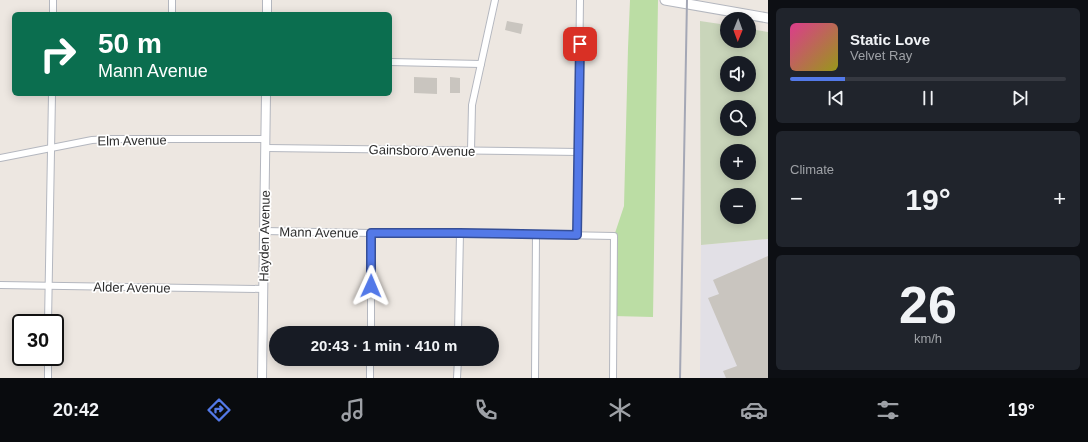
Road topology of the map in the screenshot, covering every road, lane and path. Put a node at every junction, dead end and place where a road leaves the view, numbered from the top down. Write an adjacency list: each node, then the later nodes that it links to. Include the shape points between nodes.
1 (53, 0): 7 (street)
2 (172, 0): 8 (street)
3 (267, 0): 9 (street)
4 (495, 0): 12 (street)
5 (580, 0): 19 (street)
6 (665, 0): 10 (main road)
7 (53, 12)
8 (172, 12)
9 (267, 12)
10 (768, 18)
11 (392, 62): 12 (street)
12 (482, 64): 18 (street, via 472,105)
13 (52, 96): 16 (street)
14 (266, 96): 15 (street, Hayden Avenue)
15 (266, 139): 16 (street, Elm Avenue, via 110,139); 17 (street, Hayden Avenue)
16 (51, 148): 20 (street, Elm Avenue); 27 (street)
17 (266, 148): 18 (street, Gainsboro Avenue); 21 (street, Hayden Avenue)
18 (471, 150): 19 (street, Gainsboro Avenue)
19 (578, 152): 25 (street)
20 (0, 158)
21 (264, 231): 22 (street, Mann Avenue); 28 (street, Hayden Avenue)
22 (371, 233): 23 (street, Mann Avenue); 30 (street)
23 (460, 233): 24 (street, Mann Avenue); 31 (street)
24 (536, 234): 25 (street, Mann Avenue); 39 (street)
25 (577, 235): 40 (street, Mann Avenue, via 614,236)
26 (0, 285): 27 (street, Alder Avenue)
27 (49, 286): 28 (street, Alder Avenue); 29 (street)
28 (263, 289): 36 (street, Hayden Avenue)
29 (48, 314)
30 (370, 326)
31 (458, 326)
32 (48, 366): 35 (street)
33 (370, 366): 37 (street)
34 (458, 366): 38 (street)
35 (48, 378)
36 (262, 378)
37 (370, 378)
38 (457, 378)
39 (535, 378)
40 (613, 378)

